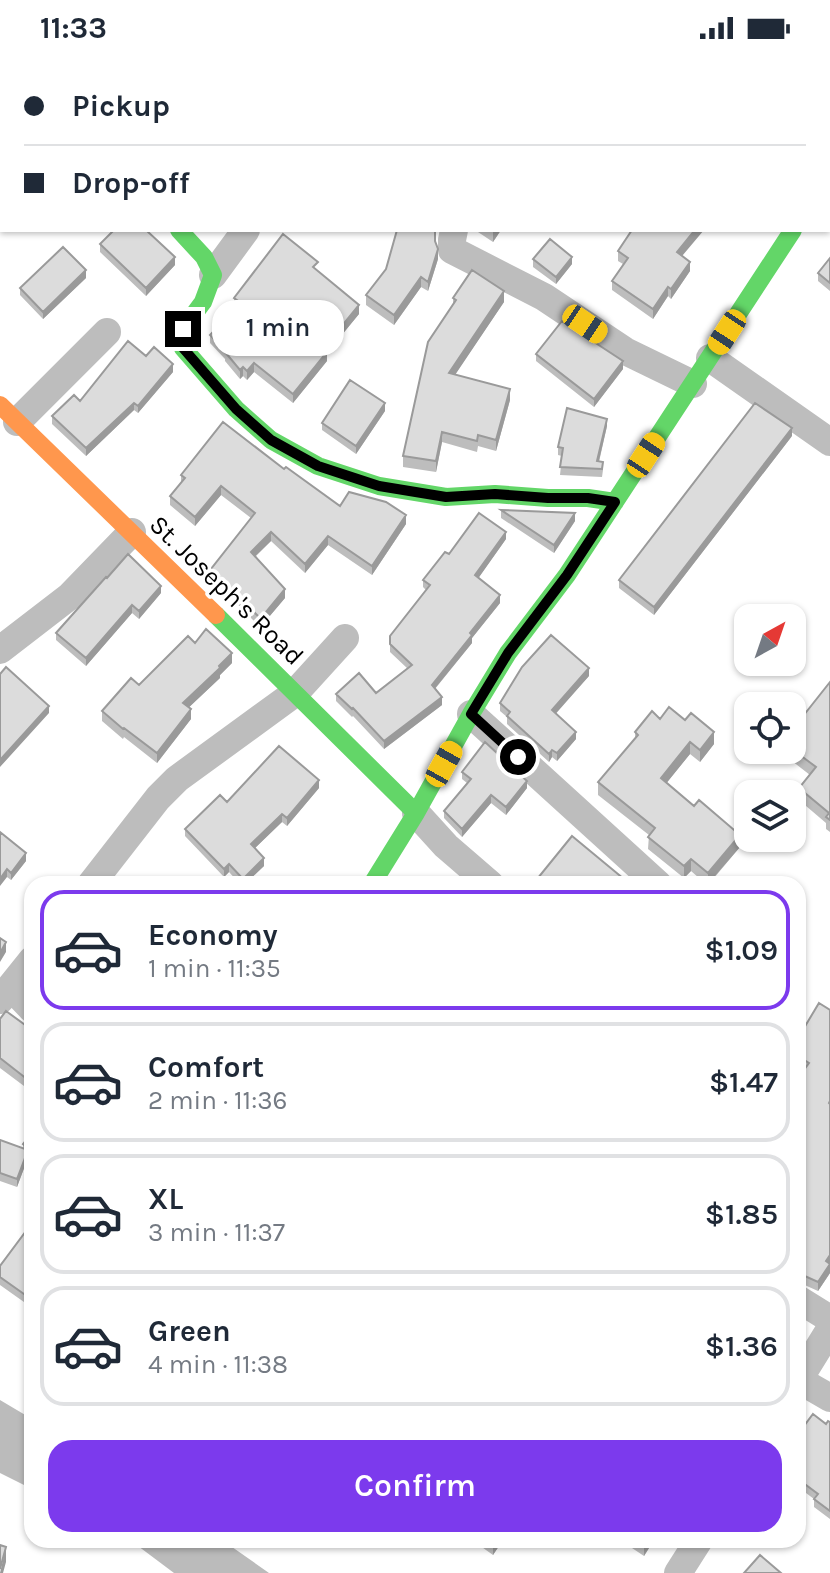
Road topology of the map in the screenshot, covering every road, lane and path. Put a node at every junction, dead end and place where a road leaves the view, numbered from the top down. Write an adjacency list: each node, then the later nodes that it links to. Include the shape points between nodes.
1 (181, 232): 5 (street)
2 (245, 232): 5 (street)
3 (454, 232): 8 (street, via 452,250 544,297 625,351)
4 (792, 232): 7 (street)
5 (213, 275): 11 (street, via 179,339 236,409 271,440 318,466 379,486 446,497 495,494)
6 (107, 332): 9 (street)
7 (710, 358): 8 (street); 10 (street)
8 (693, 384): 11 (street)
9 (8, 414): 12 (street, St. Joseph's Road)
10 (830, 442)
11 (615, 502): 16 (street)
12 (132, 532): 14 (street, via 70,596); 15 (street, St. Joseph's Road)
13 (345, 638): 15 (street)
14 (0, 650)
15 (295, 693): 17 (street, St. Joseph's Road); 18 (street, via 177,779)
16 (471, 714): 17 (street); 21 (street)
17 (416, 813): 19 (street); 20 (street)
18 (97, 876)
19 (377, 876)
20 (481, 876)
21 (649, 876)
22 (24, 970): 23 (street)
23 (6, 993): 24 (street)
24 (24, 1004)
25 (806, 1304): 26 (street)
26 (830, 1319)
27 (830, 1329): 28 (street)
28 (806, 1367)
29 (806, 1384): 30 (street)
30 (830, 1398)
31 (694, 1548): 32 (street)
32 (678, 1573)

